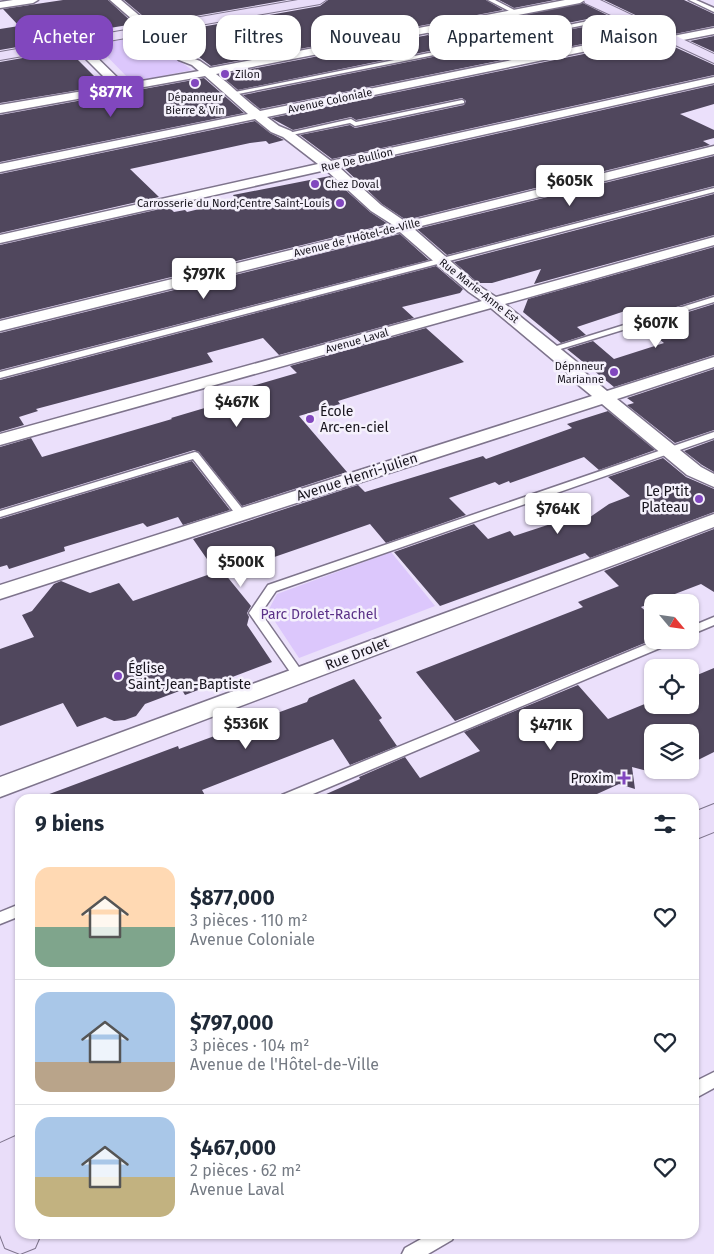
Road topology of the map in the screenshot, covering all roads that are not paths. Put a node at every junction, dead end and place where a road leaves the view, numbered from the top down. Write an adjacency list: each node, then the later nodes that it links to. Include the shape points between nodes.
1 (33, 0): 8 (street)
2 (115, 0): 11 (street, Rue Marie-Anne Est)
3 (320, 0): 13 (main road)
4 (491, 0): 10 (lane)
5 (580, 0): 10 (street)
6 (590, 0): 12 (main road)
7 (692, 0): 9 (lane)
8 (0, 5)
9 (714, 10)
10 (515, 12): 14 (street)
11 (132, 15)
12 (621, 15)
13 (206, 20)
14 (427, 30): 25 (street)
15 (714, 31): 16 (street)
16 (676, 38)
17 (676, 40): 22 (main road)
18 (582, 49): 31 (street, Avenue Coloniale)
19 (15, 53): 21 (main road)
20 (429, 54): 28 (lane)
21 (0, 56)
22 (714, 59)
23 (94, 60): 27 (street)
24 (188, 60): 25 (street, Rue Marie-Anne Est)
25 (206, 72): 27 (street); 28 (street, Rue Marie-Anne Est)
26 (714, 80): 34 (street, Rue De Bullion)
27 (121, 87): 30 (street)
28 (232, 93): 31 (street, Rue Marie-Anne Est)
29 (462, 102): 32 (lane)
30 (0, 110)
31 (258, 116): 32 (street, Rue Marie-Anne Est); 35 (street, Avenue Coloniale)
32 (287, 134): 34 (street, Rue Marie-Anne Est)
33 (714, 150): 37 (street, Avenue de l'Hôtel-de-Ville)
34 (328, 166): 37 (street, Rue Marie-Anne Est); 38 (street, Rue De Bullion)
35 (0, 168)
36 (714, 190): 40 (lane)
37 (401, 227): 40 (street, Rue Marie-Anne Est); 43 (street, Avenue de l'Hôtel-de-Ville)
38 (0, 239)
39 (714, 241): 42 (street, Avenue Laval)
40 (440, 260): 42 (street, Rue Marie-Anne Est); 46 (lane)
41 (714, 300): 44 (lane)
42 (495, 303): 44 (street, Rue Marie-Anne Est); 49 (street, Avenue Laval)
43 (0, 326)
44 (551, 349): 47 (street, Rue Marie-Anne Est)
45 (714, 362): 47 (street, Avenue Henri-Julien)
46 (0, 375)
47 (605, 398): 50 (street, Rue Marie-Anne Est); 53 (street, Avenue Henri-Julien)
48 (714, 435): 50 (lane)
49 (0, 440)
50 (669, 450): 51 (street, Rue Marie-Anne Est, via 694,471); 59 (lane, via 272,588 256,613)
51 (714, 481)
52 (0, 514): 53 (lane, via 194,455)
53 (241, 514): 55 (street, Avenue Henri-Julien)
54 (714, 520): 59 (street, Rue Drolet)
55 (0, 592)
56 (714, 621): 57 (lane)
57 (699, 627)
58 (646, 649): 61 (lane)
59 (299, 676): 60 (street, Rue Drolet)
60 (0, 787)
61 (299, 794)
62 (714, 817): 63 (main road)
63 (699, 824)
64 (15, 912): 65 (lane)
65 (0, 918)
66 (714, 1079): 67 (lane)
67 (699, 1088)
68 (15, 1156): 69 (main road)
69 (0, 1164)
70 (0, 1173): 71 (main road)
71 (15, 1218)
72 (22, 1239): 74 (main road)
73 (437, 1239): 75 (lane)
74 (27, 1254)
75 (410, 1254)

